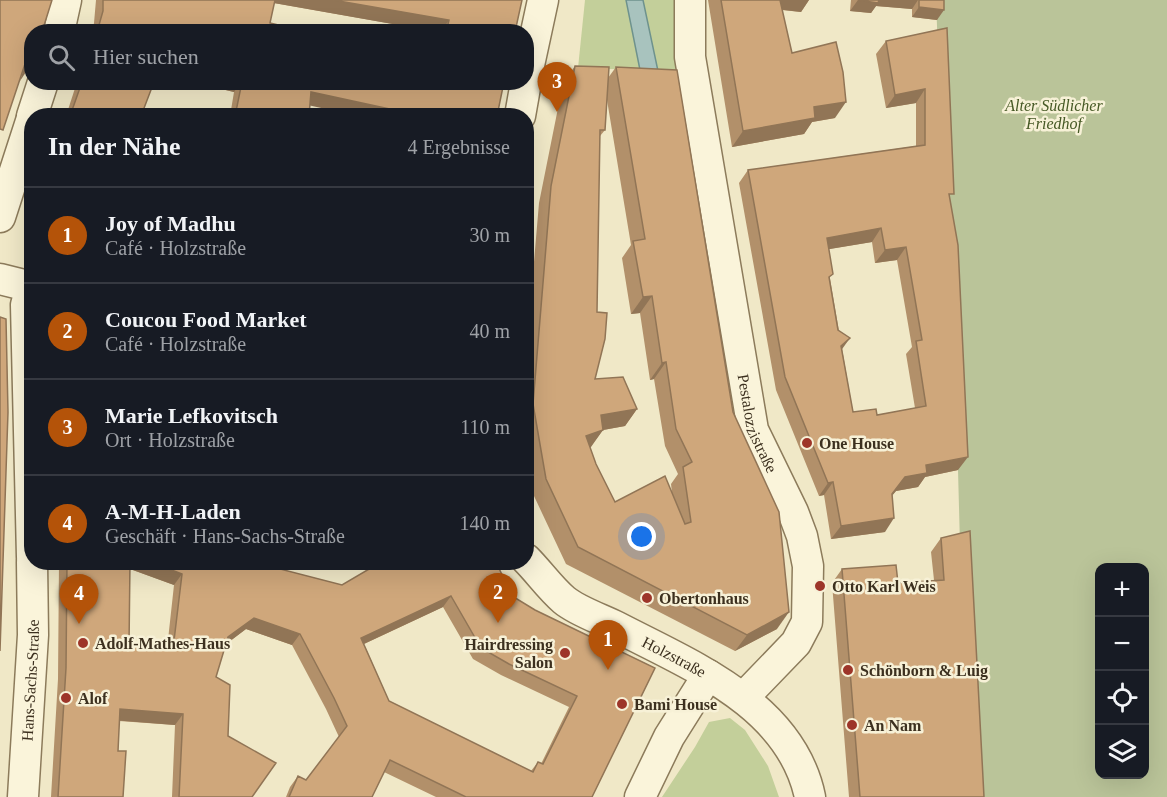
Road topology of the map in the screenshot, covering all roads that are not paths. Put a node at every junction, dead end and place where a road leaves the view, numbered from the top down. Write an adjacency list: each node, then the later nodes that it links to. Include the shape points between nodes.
1 (66, 0): 4 (street)
2 (543, 0): 5 (street)
3 (690, 0): 17 (street, Pestalozzistraße, via 690,57 753,430 793,512 808,566 807,622 796,643)
4 (61, 24)
5 (534, 43)
6 (40, 90): 8 (street)
7 (524, 90): 9 (street)
8 (35, 108)
9 (521, 108)
10 (24, 142): 11 (street)
11 (0, 217)
12 (0, 279): 13 (street)
13 (24, 285)
14 (534, 567): 16 (street, Holzstraße, via 565,600)
15 (32, 570): 18 (street, Hans-Sachs-Straße, via 33,635)
16 (708, 675): 17 (street); 19 (street, Holzstraße, via 669,737)
17 (744, 698): 20 (street, via 777,729 795,757)
18 (23, 797)
19 (640, 797)
20 (810, 797)

